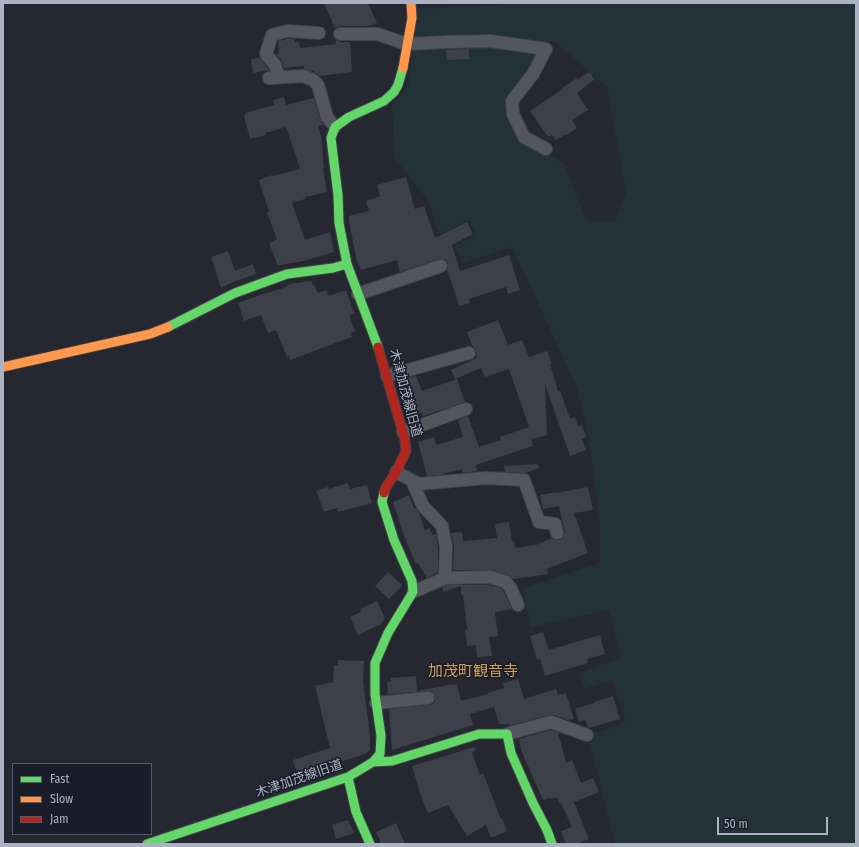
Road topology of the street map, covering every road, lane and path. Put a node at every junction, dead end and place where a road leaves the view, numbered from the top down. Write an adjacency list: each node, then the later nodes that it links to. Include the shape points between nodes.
1 (411, 3): 4 (street, via 412,18)
2 (319, 33): 5 (street, via 287,31 272,35 266,54 275,65 274,78 303,76 318,85 327,117)
3 (340, 34): 4 (street, via 378,34)
4 (407, 44): 5 (street, via 401,76 394,92 384,101 349,117); 6 (street, via 490,41 546,49 533,74 512,101 513,114 524,137)
5 (335, 127): 7 (street, 木津加茂線旧道, via 331,138 339,223)
6 (546, 149)
7 (347, 264): 9 (street, 木津加茂線旧道); 11 (street, via 288,274 236,294 150,334)
8 (441, 266): 9 (street)
9 (358, 294): 12 (street, 木津加茂線旧道)
10 (469, 353): 12 (street)
11 (3, 367)
12 (387, 376): 14 (street, 木津加茂線旧道)
13 (466, 408): 14 (street)
14 (403, 432): 15 (street, 木津加茂線旧道, via 406,451)
15 (396, 472): 16 (street); 19 (street, 木津加茂線旧道, via 386,487 382,502 394,540 412,581)
16 (412, 481): 17 (street, via 418,484 486,478 524,480 538,522 555,524); 18 (street, via 423,506 442,526 446,547)
17 (557, 533)
18 (445, 578): 19 (street); 20 (street, via 490,577 506,582)
19 (413, 592): 22 (street, via 388,633 375,663)
20 (518, 605)
21 (428, 698): 22 (street)
22 (376, 703): 25 (street, via 381,742 380,754)
23 (507, 734): 24 (street, via 551,722); 25 (street, via 479,734 392,761); 29 (street, via 511,753)
24 (587, 735)
25 (373, 762): 26 (street, 木津加茂線旧道)
26 (348, 777): 27 (street, 木津加茂線旧道); 28 (street, via 356,812)
27 (147, 844)
28 (370, 844)
29 (552, 844)

